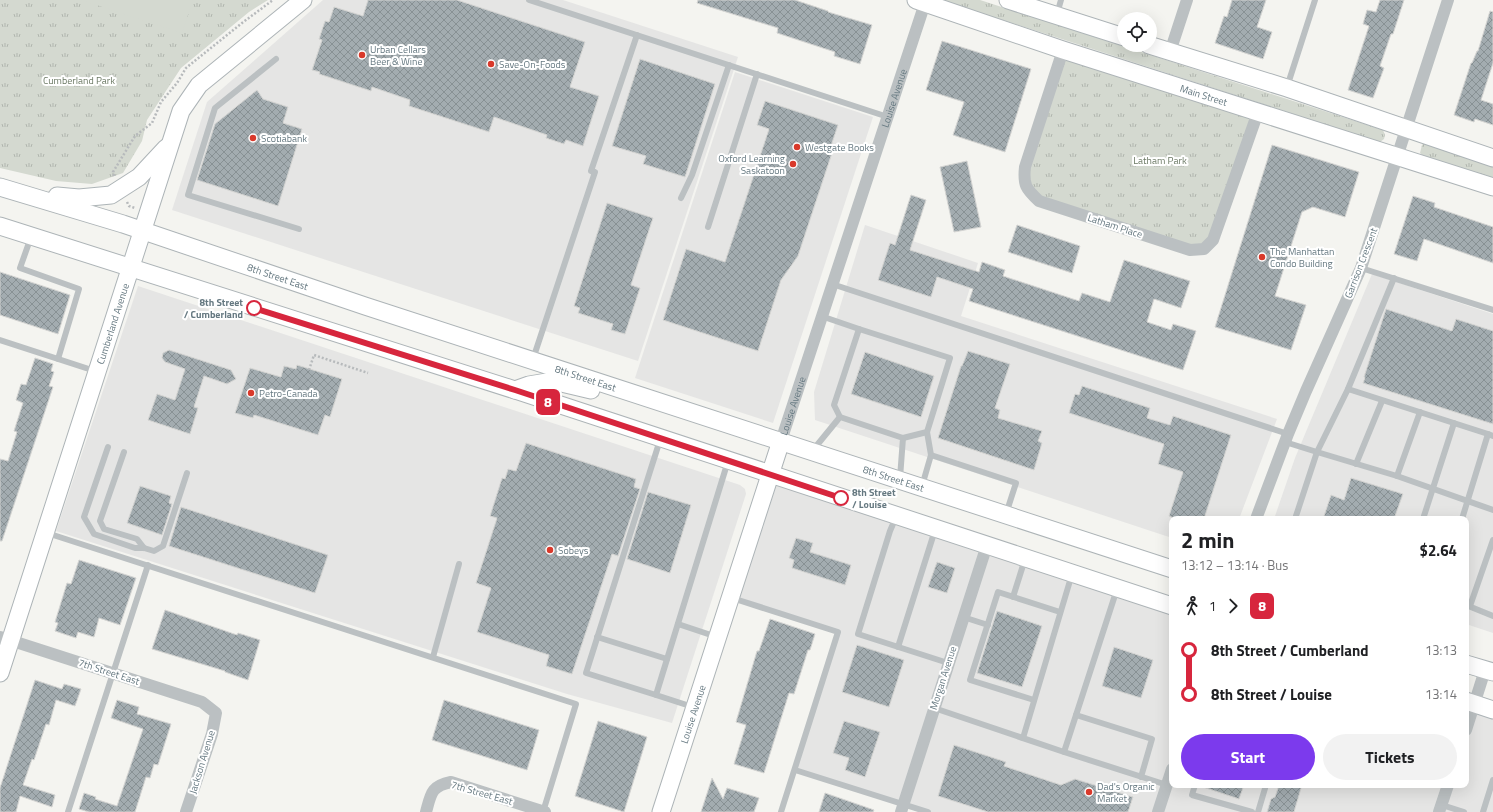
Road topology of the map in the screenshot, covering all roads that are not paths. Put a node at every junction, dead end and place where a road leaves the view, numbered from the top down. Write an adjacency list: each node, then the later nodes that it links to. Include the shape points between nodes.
1 (295, 0): 10 (main road)
2 (303, 0): 10 (main road, Cumberland Avenue)
3 (529, 0): 12 (lane)
4 (1008, 0): 9 (main road)
5 (1187, 0): 15 (street)
6 (1316, 0): 19 (lane)
7 (1448, 0): 22 (street, Garrison Crescent)
8 (922, 1): 14 (main road, Main Street); 21 (street, Louise Avenue)
9 (1059, 8): 11 (main road)
10 (285, 15): 23 (main road, Cumberland Avenue, via 199,85 181,111)
11 (1117, 34)
12 (637, 35): 17 (lane); 44 (lane, via 591,171 595,172)
13 (1157, 48): 15 (main road)
14 (1063, 50): 20 (main road, Main Street); 20 (street, Latham Place, via 1025,167 1024,179 1028,191 1039,201 1190,250 1204,249 1213,240)
15 (1170, 52): 19 (main road)
16 (276, 59): 32 (lane, via 215,108 188,195)
17 (728, 65): 18 (lane); 29 (lane, via 692,175)
18 (757, 74): 21 (lane); 31 (lane)
19 (1287, 88): 22 (main road)
20 (1258, 112): 24 (main road, Main Street)
21 (888, 117): 38 (street, Louise Avenue)
22 (1406, 130): 24 (street, Garrison Crescent); 25 (main road)
23 (169, 145): 28 (main road, via 139,177 111,195 79,198); 33 (main road, Cumberland Avenue)
24 (1398, 156): 27 (main road, Main Street); 36 (street, Garrison Crescent)
25 (1493, 158)
26 (0, 187): 28 (main road, 8th Street East)
27 (1493, 187)
28 (18, 192): 33 (main road, 8th Street East)
29 (681, 198)
30 (0, 226): 34 (main road)
31 (708, 228)
32 (299, 229)
33 (142, 231): 35 (main road, Cumberland Avenue); 44 (main road, 8th Street East)
34 (31, 237): 35 (main road); 43 (lane, via 20,268 79,289)
35 (130, 268): 45 (main road, Cumberland Avenue); 47 (main road)
36 (1361, 268): 37 (lane); 56 (street, Garrison Crescent)
37 (1394, 278): 39 (lane); 46 (lane)
38 (832, 284): 40 (street, Louise Avenue); 56 (lane)
39 (1493, 310)
40 (821, 316): 41 (lane); 58 (street, Louise Avenue)
41 (859, 329): 51 (lane, via 834,405); 53 (lane, via 950,358)
42 (0, 340): 43 (lane)
43 (58, 359): 45 (lane)
44 (533, 360): 48 (main road, 8th Street East)
45 (96, 371): 81 (main road, Cumberland Avenue)
46 (1348, 389): 49 (lane); 62 (lane)
47 (515, 390): 48 (main road, via 553,381 620,398); 57 (main road)
48 (654, 400): 58 (main road, 8th Street East)
49 (1382, 400): 50 (lane); 65 (lane)
50 (1420, 412): 52 (lane); 68 (lane)
51 (840, 417): 55 (lane); 61 (lane)
52 (1454, 423): 54 (lane); 71 (lane)
53 (928, 432): 55 (lane); 63 (lane)
54 (1491, 435): 72 (lane)
55 (903, 438): 69 (lane)
56 (1286, 438): 62 (lane); 76 (street, Garrison Crescent)
57 (661, 439): 64 (main road); 101 (lane)
58 (781, 441): 61 (main road, 8th Street East); 67 (main road, Louise Avenue)
59 (108, 447): 84 (lane, via 84,517 94,534 135,548)
60 (124, 452): 84 (lane, via 100,520 104,529 137,540)
61 (812, 452): 69 (main road, 8th Street East)
62 (1317, 452): 65 (lane); 77 (lane)
63 (931, 455): 70 (lane); 74 (lane, via 1016,483)
64 (728, 461): 67 (main road); 99 (lane)
65 (1356, 464): 68 (lane)
66 (187, 473): 84 (lane, via 163,546 154,551)
67 (770, 475): 75 (main road); 92 (main road, Louise Avenue)
68 (1397, 476): 71 (lane)
69 (900, 480): 70 (main road, 8th Street East)
70 (921, 487): 74 (main road, 8th Street East)
71 (1433, 489): 72 (lane); 78 (lane)
72 (1467, 501): 73 (lane); 79 (lane)
73 (1493, 510)
74 (1006, 514): 88 (main road, 8th Street East)
75 (897, 516): 80 (main road); 104 (lane, via 858,634)
76 (1257, 516)
77 (1296, 516)
78 (1424, 516)
79 (1463, 516)
80 (936, 528): 83 (main road); 104 (lane)
81 (45, 532): 87 (lane); 103 (main road, Cumberland Avenue)
82 (1493, 540): 93 (lane)
83 (987, 545): 85 (main road); 98 (street, Morgan Avenue)
84 (144, 548)
85 (1026, 558): 89 (main road); 91 (lane)
86 (459, 564): 105 (lane)
87 (148, 565): 105 (lane); 111 (lane)
88 (1169, 568)
89 (1072, 573): 90 (main road); 96 (lane)
90 (1117, 588): 94 (main road); 119 (lane)
91 (1013, 597): 96 (lane); 100 (lane, via 998,592)
92 (731, 598): 102 (main road, Louise Avenue); 122 (lane, via 838,632)
93 (1469, 603)
94 (1169, 605)
95 (1469, 606): 97 (lane)
96 (1060, 612): 113 (lane)
97 (1493, 616)
98 (963, 617): 100 (lane); 107 (street, Morgan Avenue)
99 (678, 624): 102 (lane); 106 (lane)
100 (988, 625): 113 (lane, via 970,680)
101 (597, 637): 106 (lane); 112 (lane, via 586,673)
102 (718, 637): 115 (main road, Louise Avenue)
103 (5, 638): 110 (main road, Cumberland Avenue); 111 (street, 7th Street East)
104 (898, 647): 107 (lane)
105 (433, 657): 135 (lane, via 576,704)
106 (667, 659): 112 (lane)
107 (948, 663): 116 (street, Morgan Avenue)
108 (1469, 665): 109 (main road)
109 (1489, 671): 114 (street)
110 (0, 673)
111 (113, 674): 118 (street, 7th Street East, via 202,702); 132 (lane)
112 (656, 695): 115 (lane)
113 (1034, 700): 120 (lane)
114 (1470, 703): 117 (main road)
115 (695, 707): 136 (main road, Louise Avenue)
116 (934, 708): 120 (lane); 130 (street, Morgan Avenue)
117 (1493, 710)
118 (216, 713): 133 (street, Jackson Avenue, via 212,734)
119 (1076, 715): 121 (lane); 123 (lane, via 1152,739)
120 (1023, 738): 121 (lane)
121 (1064, 752): 123 (lane)
122 (795, 770): 130 (lane); 137 (lane)
123 (1141, 777): 126 (lane)
124 (1169, 779): 126 (street)
125 (1493, 780): 143 (lane)
126 (1167, 785): 139 (street)
127 (1194, 788): 140 (lane, via 1192,795)
128 (1265, 788): 141 (lane)
129 (1447, 788): 131 (street)
130 (902, 808): 138 (lane)
131 (1441, 808): 142 (lane)
132 (68, 812)
133 (186, 812)
134 (426, 812): 135 (street, 7th Street East, via 432,792 441,784 451,782)
135 (544, 812)
136 (661, 812)
137 (781, 812)
138 (928, 812)
139 (1158, 812)
140 (1252, 812)
141 (1258, 812)
142 (1464, 812)
143 (1483, 812)

